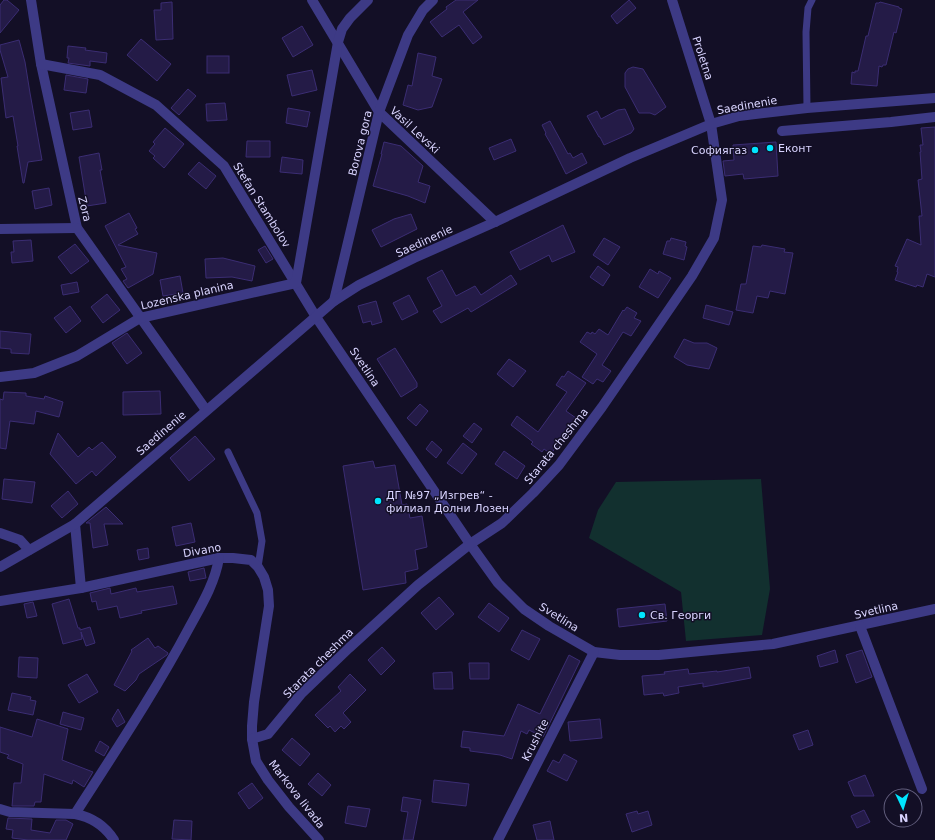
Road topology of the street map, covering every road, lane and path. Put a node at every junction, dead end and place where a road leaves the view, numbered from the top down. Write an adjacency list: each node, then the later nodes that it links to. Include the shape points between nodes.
1 (31, 0): 8 (street, Zora)
2 (312, 0): 7 (street, Vasil Levski)
3 (368, 0): 7 (street, via 342,29)
4 (433, 0): 11 (street, Borova gora, via 423,10 408,34)
5 (672, 0): 13 (street, Proletna)
6 (812, 0): 10 (lane, via 808,8 806,32)
7 (338, 42): 11 (street, Vasil Levski); 18 (street)
8 (41, 64): 16 (street, Zora); 18 (street, Stefan Stambolov, via 100,75 156,105 224,166)
9 (935, 98): 10 (street, Saedinenie)
10 (807, 108): 13 (street, Saedinenie, via 739,116)
11 (379, 112): 15 (street, Vasil Levski); 19 (street, Borova gora)
12 (935, 117): 14 (street)
13 (711, 124): 15 (street, Saedinenie, via 630,158); 27 (street, Starata cheshma, via 722,200 714,238 692,276 602,408 559,465 502,523)
14 (782, 131)
15 (496, 222): 19 (street, Saedinenie, via 414,258)
16 (77, 228): 17 (street); 21 (street, Zora)
17 (0, 229)
18 (296, 283): 20 (street, Stefan Stambolov); 21 (street, Lozenska planina)
19 (334, 301): 20 (street, Saedinenie)
20 (316, 317): 23 (street, Saedinenie); 27 (street, Svetlina)
21 (140, 318): 22 (street, Lozenska planina, via 77,356 34,373); 23 (street, Zora)
22 (0, 377)
23 (206, 410): 25 (street, Saedinenie)
24 (228, 452): 30 (lane, via 257,513 262,541)
25 (75, 524): 28 (street, Saedinenie); 32 (street)
26 (0, 533): 28 (street, via 20,540)
27 (470, 544): 36 (street, Svetlina, via 498,583 524,608); 37 (street, Starata cheshma, via 418,585 349,648 301,694 268,734)
28 (29, 550): 31 (street, Saedinenie)
29 (219, 558): 30 (street, Divano, via 251,560); 32 (street, Divano); 40 (street, via 210,585 171,662)
30 (258, 567): 37 (street, via 268,590 269,606 254,702)
31 (0, 568)
32 (81, 588): 33 (street, Divano)
33 (0, 601)
34 (935, 609): 35 (street, Svetlina)
35 (860, 626): 36 (street, Svetlina, via 773,644 659,655); 38 (street)
36 (594, 652): 43 (street, Krushite)
37 (252, 739): 42 (street, Markova livada, via 256,761 268,780)
38 (922, 788)
39 (0, 809): 40 (street, via 10,812)
40 (75, 814): 41 (street, via 94,821 108,831)
41 (114, 840)
42 (319, 840)
43 (498, 840)

